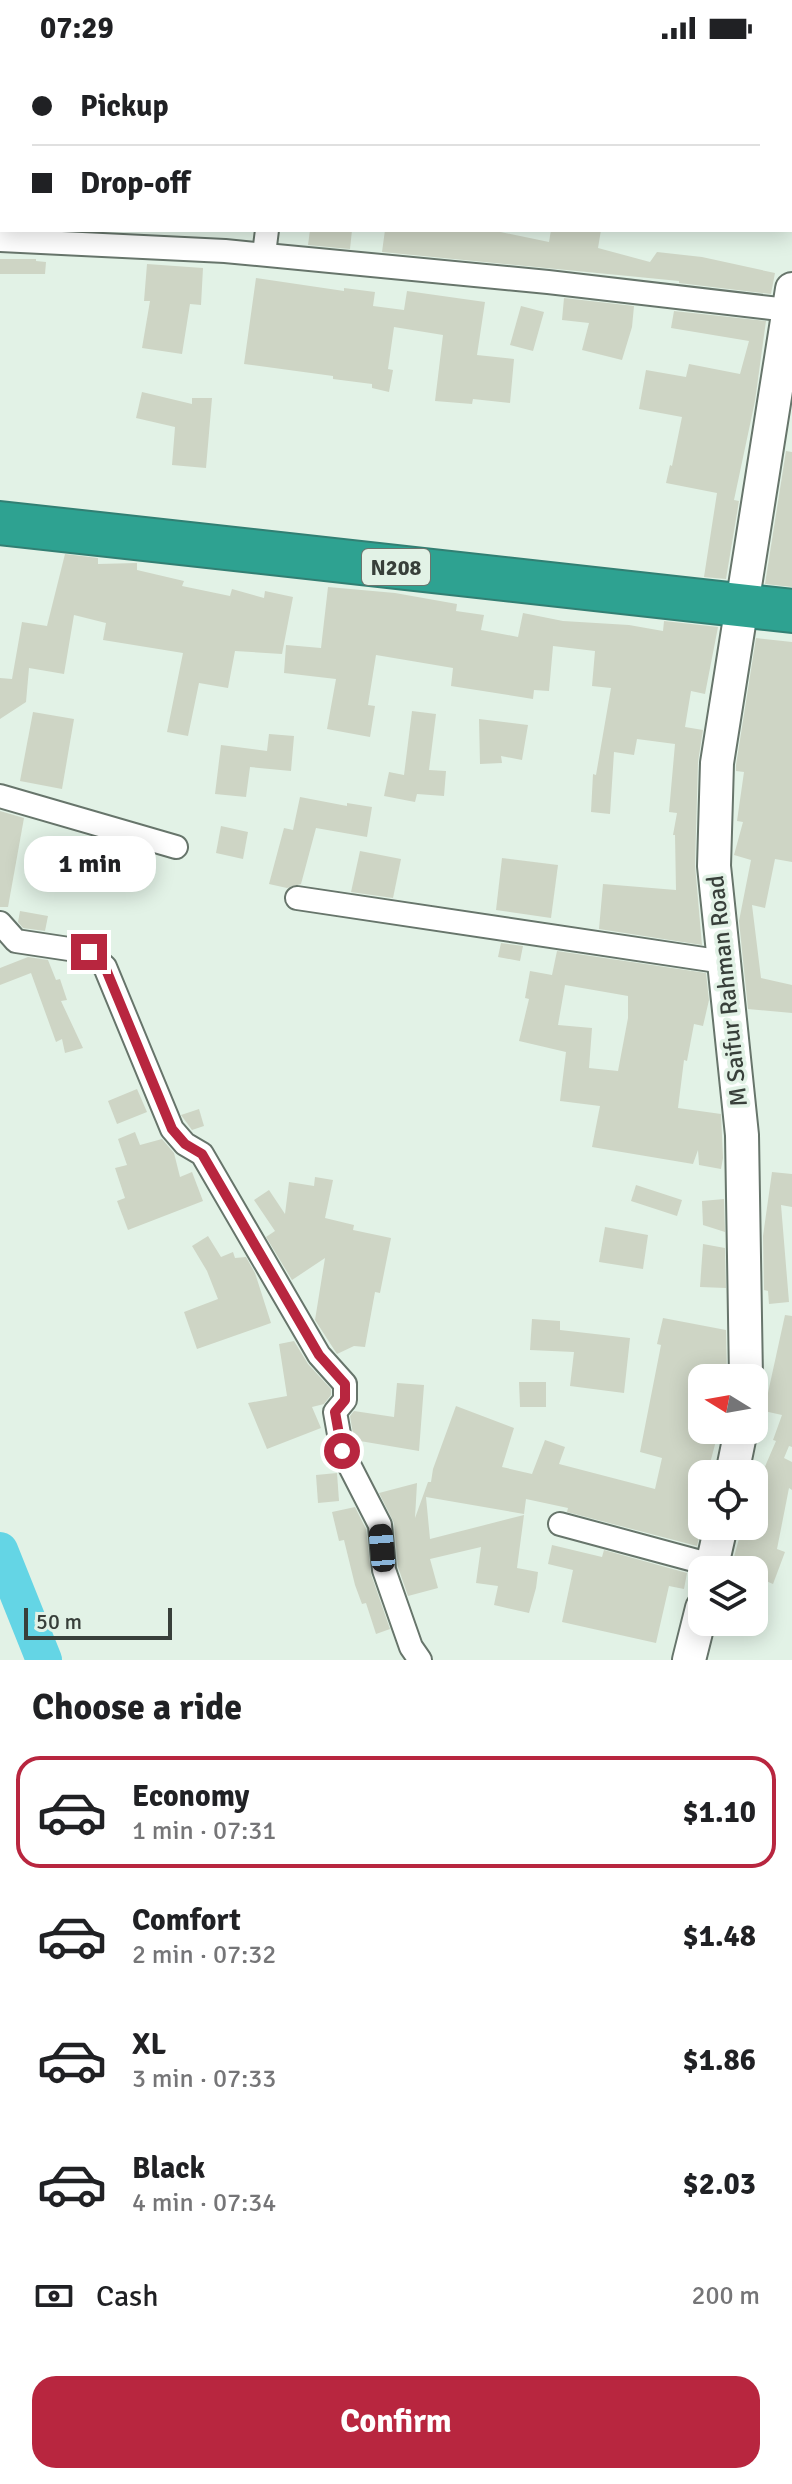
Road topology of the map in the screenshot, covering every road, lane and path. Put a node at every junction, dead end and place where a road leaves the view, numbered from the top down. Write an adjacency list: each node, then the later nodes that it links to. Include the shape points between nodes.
1 (267, 232): 4 (street)
2 (77, 237): 3 (street); 4 (street)
3 (0, 240)
4 (264, 254): 5 (street)
5 (790, 300): 9 (main road, M Saifur Rahman Road)
6 (0, 512): 8 (street)
7 (0, 523): 8 (highway, N208)
8 (67, 530): 9 (highway, N208)
9 (740, 606): 10 (highway, N208); 15 (main road, M Saifur Rahman Road, via 717,763 714,866)
10 (792, 611)
11 (0, 796): 12 (street)
12 (176, 847)
13 (297, 898): 15 (street)
14 (0, 923): 20 (street, via 16,941 89,952 105,967 172,1129 202,1154 319,1355 345,1384 345,1400 335,1412 342,1451 380,1525 384,1570)
15 (724, 962): 16 (main road, M Saifur Rahman Road, via 742,1135)
16 (746, 1364)
17 (560, 1524): 18 (street)
18 (688, 1561)
19 (695, 1636): 21 (main road)
20 (420, 1660)
21 (689, 1660)

